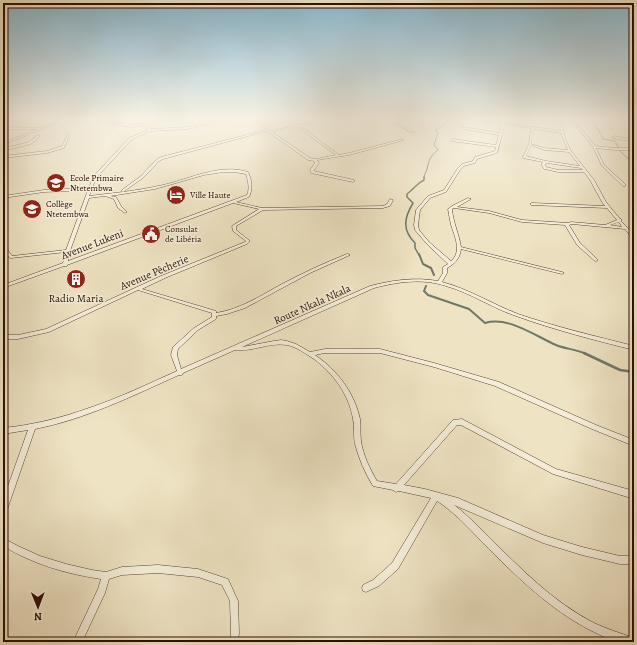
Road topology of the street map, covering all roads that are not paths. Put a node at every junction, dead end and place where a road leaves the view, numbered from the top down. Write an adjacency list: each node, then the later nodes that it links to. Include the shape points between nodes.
1 (59, 148): 16 (street)
2 (121, 148): 23 (street, via 96,175)
3 (201, 148): 24 (street, via 158,160 142,177)
4 (293, 148): 17 (street)
5 (328, 148): 15 (street)
6 (371, 148): 15 (street)
7 (496, 148): 47 (street, via 495,153 476,158 474,162 461,167 445,191 429,197 418,210 417,230 451,264)
8 (528, 148): 18 (street, via 524,157)
9 (541, 148): 14 (street)
10 (569, 148): 14 (street)
11 (595, 148): 22 (street, via 603,165)
12 (609, 148): 13 (street)
13 (630, 149)
14 (570, 151): 19 (street)
15 (339, 156): 17 (street)
16 (3, 157)
17 (315, 160): 21 (street, via 317,163 312,172)
18 (546, 162): 19 (street); 20 (street, via 542,164 547,170)
19 (581, 167): 20 (street)
20 (584, 171): 32 (street)
21 (353, 181)
22 (624, 184)
23 (90, 189): 26 (street, via 44,191); 27 (street)
24 (122, 192): 25 (street); 30 (street, Avenue Lukeni, via 164,186 213,173 247,173 250,181 248,196)
25 (102, 195): 27 (street); 35 (street, via 115,198)
26 (3, 197)
27 (88, 197): 43 (street)
28 (469, 199): 33 (street)
29 (391, 200): 34 (street, via 383,207)
30 (232, 201): 34 (street); 46 (street, Avenue Lukeni)
31 (532, 204): 32 (street)
32 (608, 206): 36 (street)
33 (453, 207): 37 (street, via 489,212 519,221); 42 (street, via 450,212)
34 (262, 209): 51 (street, Avenue Pêcherie, via 234,226 234,230 248,241 246,243)
35 (125, 212)
36 (620, 220): 38 (street); 39 (street)
37 (568, 224): 38 (street); 45 (street, via 578,244)
38 (606, 226): 39 (street)
39 (625, 228): 40 (street)
40 (634, 238)
41 (3, 246): 43 (street, via 12,257)
42 (460, 248): 47 (street, via 453,263); 48 (street)
43 (68, 251): 46 (street)
44 (348, 255): 52 (street, via 319,266 245,307)
45 (596, 260)
46 (65, 265): 50 (street, Avenue Lukeni)
47 (445, 267): 49 (street, via 445,273)
48 (562, 273)
49 (439, 282): 54 (street, Route Nkala Nkala, via 401,281 372,287); 55 (street, Route Nkala Nkala, via 514,314)
50 (3, 287)
51 (138, 288): 52 (street, via 214,312); 53 (street, Avenue Pêcherie, via 47,331)
52 (215, 315): 57 (street, via 175,348 174,356)
53 (3, 337)
54 (235, 348): 56 (street, via 286,342); 57 (street, Route Nkala Nkala)
55 (634, 348)
56 (309, 354): 60 (street, via 326,351 380,351 434,365 497,384); 61 (street, via 331,369 348,394 356,418 358,441 375,484)
57 (180, 373): 58 (street, Route Nkala Nkala, via 103,406)
58 (32, 428): 59 (street, Route Nkala Nkala); 64 (street)
59 (3, 431)
60 (634, 443)
61 (396, 489): 62 (street, via 456,422 462,422 555,472); 63 (street)
62 (634, 495)
63 (436, 496): 66 (street, via 458,502 543,539 620,560); 68 (street, via 395,566 376,583); 71 (street, via 461,515 537,590 570,615 614,637)
64 (3, 510)
65 (3, 542): 67 (street, via 40,562)
66 (634, 560)
67 (106, 576): 69 (street); 70 (street, via 122,571 158,569 198,573 225,582 234,601)
68 (366, 588)
69 (77, 642)
70 (233, 642)
71 (633, 642)

